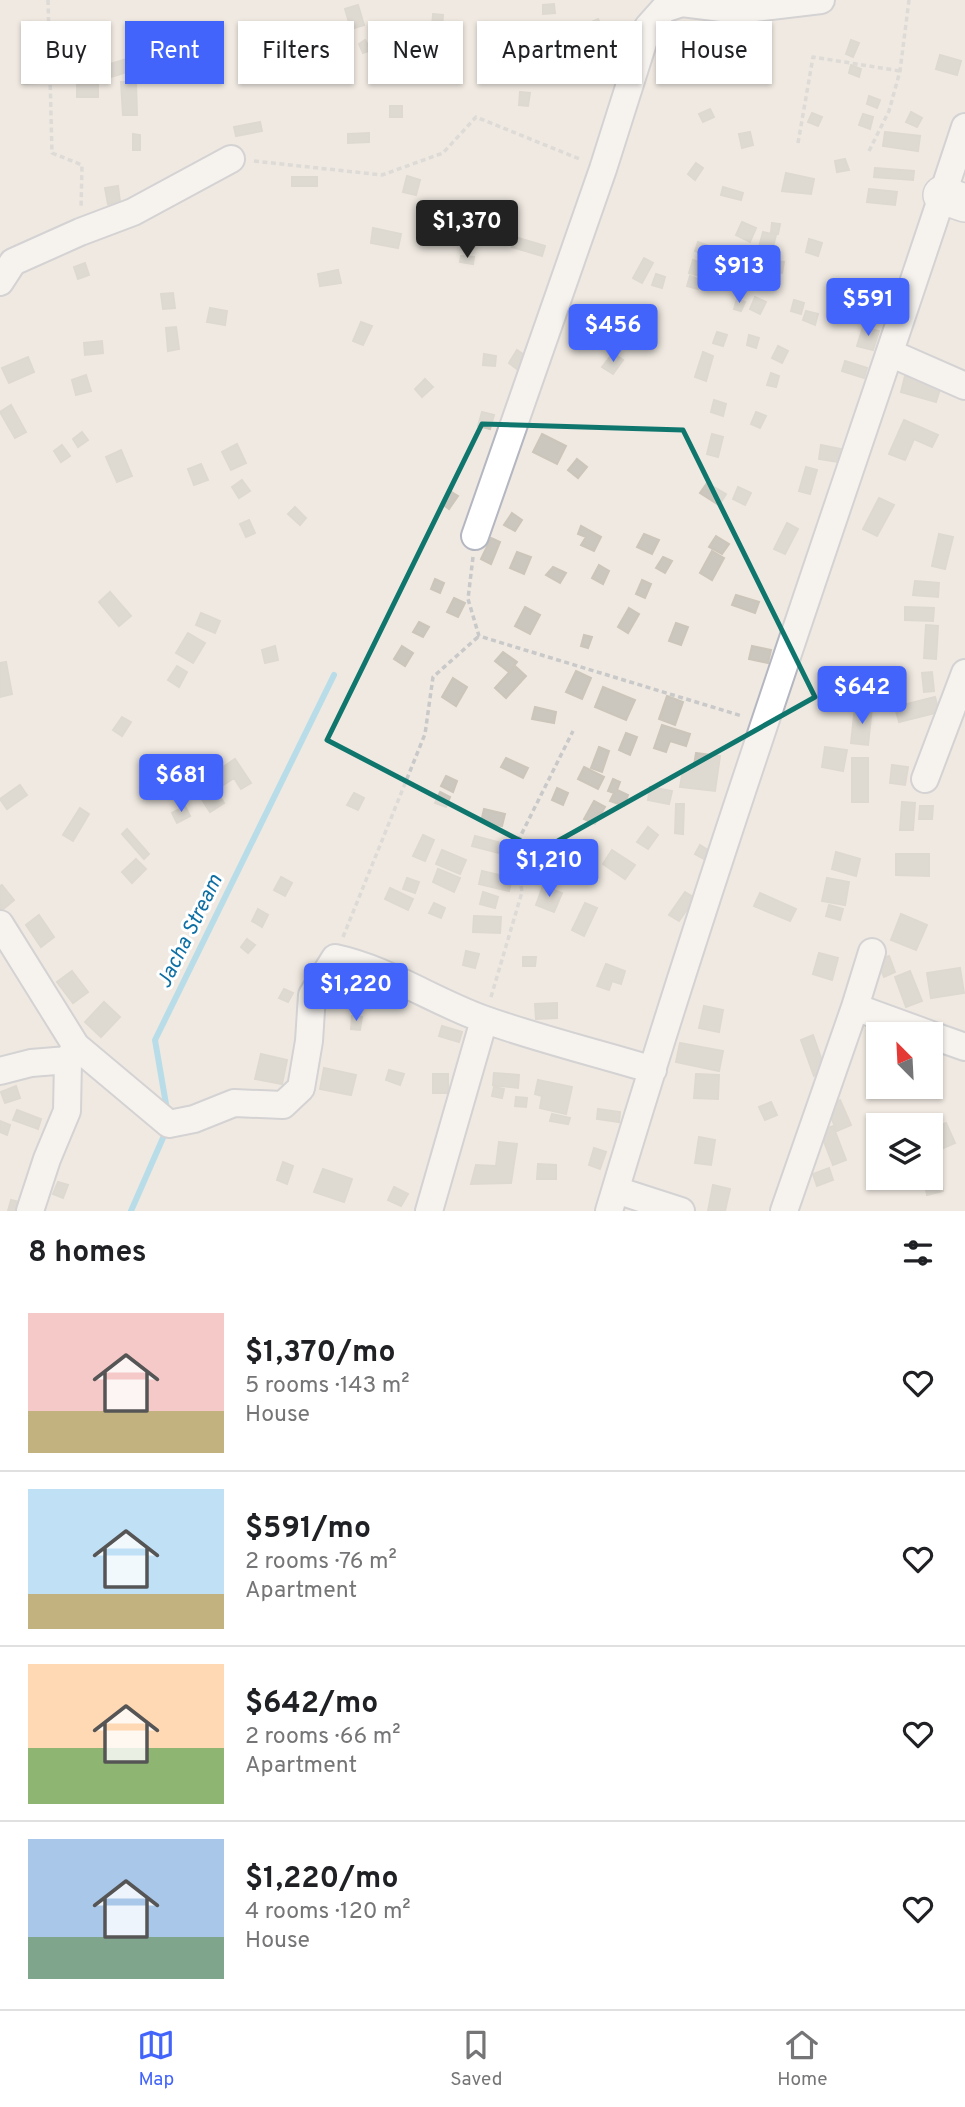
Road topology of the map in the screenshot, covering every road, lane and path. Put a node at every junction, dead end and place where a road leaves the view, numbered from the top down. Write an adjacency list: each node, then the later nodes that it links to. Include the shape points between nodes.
1 (48, 0): 11 (path, via 52,153 82,165)
2 (821, 0): 9 (street, via 738,10 682,3 664,9 648,27)
3 (909, 0): 4 (path)
4 (900, 71): 6 (path, via 813,57); 7 (path)
5 (965, 127): 10 (street)
6 (798, 143)
7 (869, 151)
8 (231, 159): 9 (path, via 382,175 443,153 475,117); 11 (street, via 133,212)
9 (603, 169): 15 (street)
10 (954, 199): 13 (street)
11 (80, 232): 12 (street, via 13,262)
12 (0, 282)
13 (890, 353): 14 (street); 18 (street)
14 (965, 386)
15 (475, 536): 16 (path, via 468,599)
16 (479, 636): 18 (path); 23 (path, via 433,677 425,734)
17 (965, 673): 20 (street)
18 (764, 722): 30 (street)
19 (573, 731): 25 (path, via 515,848 522,892)
20 (925, 779)
21 (0, 924): 29 (street)
22 (872, 951): 24 (street)
23 (335, 958): 25 (street, via 357,963); 29 (street, via 312,995 301,1088 283,1105 234,1103 169,1124)
24 (855, 1007): 26 (street); 36 (street)
25 (484, 1020): 30 (street); 34 (street)
26 (895, 1022)
27 (943, 1040): 28 (street)
28 (965, 1048)
29 (72, 1053): 31 (street); 33 (street, via 67,1111)
30 (653, 1070): 32 (street)
31 (0, 1071)
32 (612, 1200): 35 (street)
33 (30, 1211)
34 (429, 1211)
35 (681, 1211)
36 (784, 1211)

